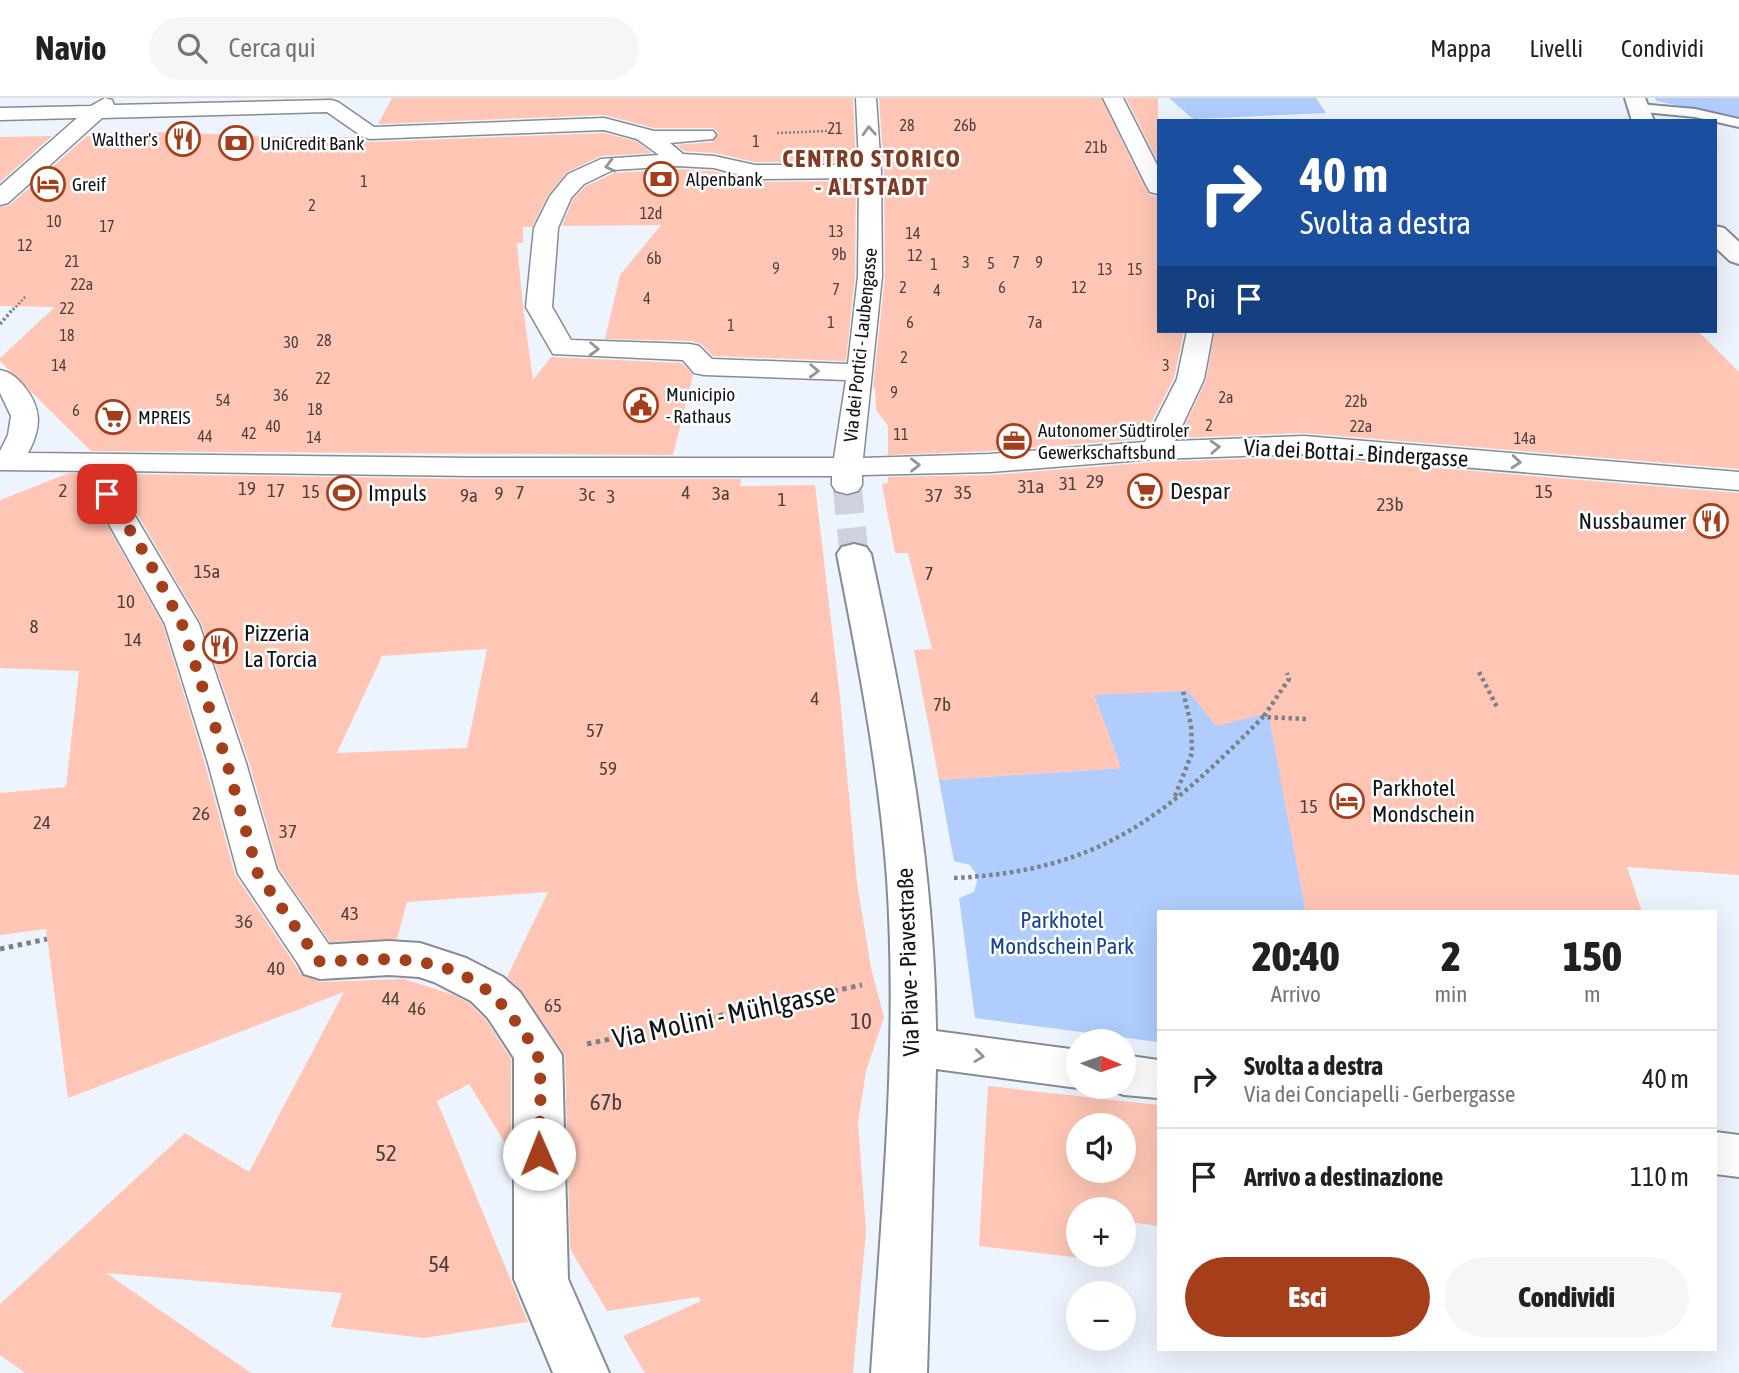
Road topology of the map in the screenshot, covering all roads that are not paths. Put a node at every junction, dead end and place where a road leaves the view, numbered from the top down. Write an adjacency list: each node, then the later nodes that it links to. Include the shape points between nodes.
1 (866, 98): 13 (street, Via dei Portici - Laubengasse, one-way to 1)
2 (1113, 98): 14 (street)
3 (335, 102): 5 (street); 11 (street, via 370,133 517,130 551,118 638,130)
4 (104, 105): 5 (street); 7 (street); 15 (street)
5 (196, 109): 9 (street)
6 (1639, 109): 8 (lane, via 1695,113)
7 (0, 113)
8 (1739, 123)
9 (178, 132)
10 (706, 135): 11 (street)
11 (653, 137): 12 (street)
12 (677, 160): 13 (street, via 714,162 755,172); 19 (street, one-way to 19, via 609,164 576,179 561,196 546,228 539,307 562,348 690,352 704,367)
13 (870, 171): 19 (street, Via dei Portici - Laubengasse, via 870,276)
14 (1157, 185)
15 (0, 198)
16 (1717, 235): 17 (street)
17 (1739, 256)
18 (1200, 333): 21 (street, via 1193,378)
19 (859, 372): 24 (street, Via dei Portici - Laubengasse)
20 (0, 378): 22 (street, via 18,394 27,421 22,439)
21 (1155, 450): 24 (street, Via dei Bottai - Bindergasse, one-way to 21); 25 (street, Via dei Bottai - Bindergasse, one-way to 25, via 1304,445)
22 (5, 460): 23 (street, Via dei Bottai - Bindergasse)
23 (109, 464): 24 (street, Via dei Bottai - Bindergasse, via 670,468); 27 (street, via 107,494 182,624 258,874)
24 (847, 476)
25 (1739, 481)
26 (854, 554): 28 (street, Via Piave - Piavestraße, via 887,720 908,879)
27 (320, 962): 34 (street, via 388,958 420,960 450,970 505,1005 538,1055 541,1279)
28 (911, 1047): 29 (street, one-way to 29); 35 (street, Via Piave - Piavestraße)
29 (1066, 1067)
30 (1136, 1076): 31 (street)
31 (1157, 1079)
32 (1717, 1153): 33 (street)
33 (1739, 1156)
34 (581, 1373)
35 (899, 1373)

